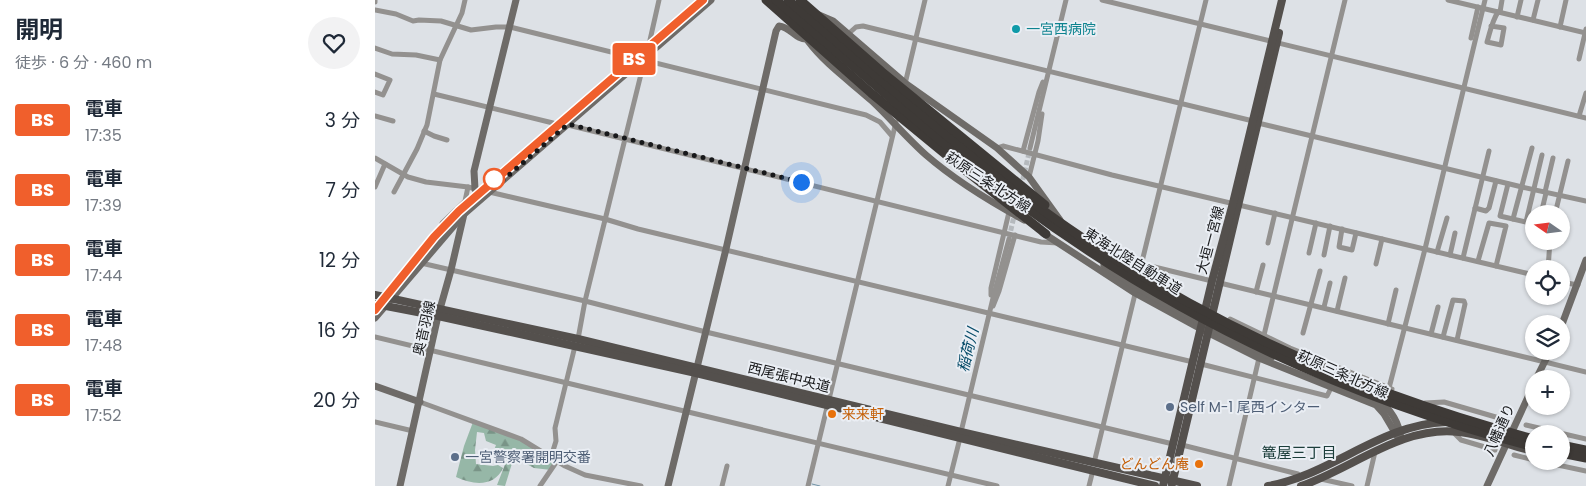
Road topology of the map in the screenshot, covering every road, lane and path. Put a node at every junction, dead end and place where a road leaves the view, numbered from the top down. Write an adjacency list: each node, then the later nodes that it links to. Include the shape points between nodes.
1 (465, 0): 30 (street)
2 (516, 0): 32 (main road)
3 (659, 0): 38 (street)
4 (711, 0): 46 (main road)
5 (761, 0): 6 (main road)
6 (768, 0): 120 (highway, via 871,93)
7 (776, 0): 222 (highway, 東海北陸自動車道, via 1008,194 1152,290 1245,341 1338,382 1436,419)
8 (782, 0): 35 (main road, 萩原三条北方線, via 828,18); 37 (main road, 萩原三条北方線)
9 (788, 0): 213 (highway, 東海北陸自動車道, via 1013,188 1141,275 1218,319 1333,372 1438,412)
10 (800, 0): 108 (highway)
11 (925, 0): 39 (street)
12 (1066, 0): 47 (street)
13 (1102, 0): 29 (street)
14 (1206, 0): 29 (street)
15 (1282, 0): 40 (main road, 大垣一宮線)
16 (1287, 0): 40 (main road, 大垣一宮線)
17 (1345, 0): 42 (street)
18 (1451, 0): 24 (street)
19 (1485, 0): 24 (street)
20 (1502, 0): 26 (street)
21 (1521, 0): 27 (street)
22 (1538, 0): 28 (street)
23 (1566, 0): 33 (street)
24 (1481, 8): 26 (street); 36 (street); 50 (street)
25 (375, 10): 30 (street, via 413,21 441,21)
26 (1499, 12): 27 (street); 31 (street)
27 (1517, 16): 28 (street)
28 (1533, 20): 33 (street)
29 (1200, 25): 40 (street); 56 (street)
30 (456, 26): 32 (street, via 471,30); 45 (street)
31 (1491, 26)
32 (509, 27): 46 (street); 57 (main road)
33 (1560, 27): 34 (street)
34 (1586, 32): 44 (street)
35 (847, 34): 39 (street, via 859,26); 43 (street); 49 (main road, 萩原三条北方線)
36 (1471, 38)
37 (807, 39): 43 (main road, 萩原三条北方線); 51 (main road, via 799,38 787,27 778,28)
38 (649, 40)
39 (916, 40): 47 (street); 49 (street)
40 (1274, 42): 42 (street); 63 (main road, 大垣一宮線)
41 (375, 48): 45 (street, via 392,54)
42 (1331, 56): 50 (street); 69 (street)
43 (825, 59): 55 (main road, 萩原三条北方線)
44 (1579, 59)
45 (440, 60): 54 (street)
46 (643, 60): 51 (street); 65 (main road); 70 (street)
47 (1048, 71): 56 (street); 73 (street); 76 (street); 77 (street)
48 (375, 74): 52 (street, via 390,80 383,95)
49 (905, 83): 66 (street); 72 (main road, 萩原三条北方線)
50 (1464, 88): 60 (street); 83 (street)
51 (762, 90): 59 (street); 84 (main road)
52 (375, 92)
53 (1586, 93): 60 (street)
54 (434, 94): 57 (street); 67 (street)
55 (874, 104): 59 (street); 66 (main road, 萩原三条北方線)
56 (1180, 105): 63 (street); 90 (street)
57 (489, 108): 64 (street); 93 (main road)
58 (375, 116): 62 (street)
59 (871, 116): 68 (street)
60 (1579, 116): 61 (street)
61 (1586, 118)
62 (393, 121)
63 (1255, 122): 69 (street); 101 (main road, 大垣一宮線)
64 (553, 123)
65 (568, 124): 70 (street); 96 (main road)
66 (895, 124): 68 (street); 105 (main road, 萩原三条北方線, via 943,169)
67 (424, 132): 71 (street); 85 (street)
68 (892, 136): 99 (street)
69 (1312, 136): 83 (street); 109 (street)
70 (625, 139): 84 (street); 112 (street)
71 (447, 140)
72 (997, 148): 76 (street, via 1003,146); 87 (main road, 萩原三条北方線)
73 (1030, 148)
74 (1531, 148): 92 (street)
75 (1489, 150): 86 (street)
76 (1023, 151): 77 (street)
77 (1035, 154): 87 (street); 90 (street)
78 (1542, 155): 94 (street)
79 (375, 158): 82 (street)
80 (1553, 158): 97 (street)
81 (1568, 161): 98 (street)
82 (385, 164): 85 (street); 91 (street)
83 (1445, 168): 86 (street); 127 (street)
84 (744, 169): 99 (street); 126 (main road)
85 (403, 174): 93 (street, via 426,182); 95 (street)
86 (1483, 177): 88 (street); 104 (street)
87 (1029, 178): 108 (main road, 萩原三条北方線)
88 (1496, 181): 89 (street); 104 (street, via 1487,211)
89 (1508, 184): 92 (street); 111 (street, via 1500,216)
90 (1161, 185): 101 (street); 136 (street)
91 (375, 187)
92 (1522, 187): 94 (street); 111 (street)
93 (471, 188): 96 (street); 113 (street, via 465,201)
94 (1534, 190): 97 (street); 111 (street, via 1526,222)
95 (394, 192)
96 (488, 193): 107 (main road); 112 (street)
97 (1545, 193): 98 (street); 102 (street)
98 (1560, 196): 100 (street); 103 (street)
99 (877, 200): 117 (street); 144 (street)
100 (1586, 201)
101 (1235, 204): 106 (street); 145 (main road, 大垣一宮線)
102 (1543, 205)
103 (1558, 205)
104 (1475, 208): 132 (street)
105 (1009, 212): 117 (street); 120 (main road, 萩原三条北方線)
106 (1275, 213): 109 (street); 124 (street)
107 (464, 214): 134 (main road); 140 (main road, 奥音羽線)
108 (1055, 214): 149 (main road, 萩原三条北方線, via 1096,258)
109 (1292, 217): 114 (street); 153 (street)
110 (1447, 218): 128 (street)
111 (1513, 219)
112 (605, 220): 126 (street); 155 (street)
113 (442, 223)
114 (1316, 223): 115 (street); 129 (street)
115 (1330, 226): 116 (street); 130 (street)
116 (1342, 229): 118 (street); 118 (street, via 1339,247 1352,250)
117 (1004, 233): 121 (street); 163 (street, via 991,288)
118 (1356, 233): 123 (street)
119 (1455, 233): 131 (street)
120 (1046, 234): 125 (main road, 萩原三条北方線)
121 (1015, 236): 125 (street); 163 (street)
122 (1009, 239): 163 (street)
123 (1382, 239): 127 (street); 137 (street)
124 (1268, 243)
125 (1059, 244): 149 (main road, 萩原三条北方線)
126 (727, 249): 144 (street); 171 (main road)
127 (1425, 249): 128 (street); 169 (street)
128 (1437, 252): 131 (street)
129 (1309, 253)
130 (1324, 255)
131 (1450, 255): 132 (street)
132 (1463, 258): 135 (street)
133 (1586, 260): 148 (main road)
134 (421, 262): 140 (street); 154 (main road)
135 (1478, 262): 139 (street); 139 (street, via 1489,223 1506,226)
136 (1141, 264): 145 (street); 149 (street)
137 (1376, 264)
138 (1263, 265): 151 (street)
139 (1496, 266): 142 (street)
140 (451, 270): 155 (street); 162 (main road, 奥音羽線)
141 (1319, 271): 157 (street)
142 (1525, 273)
143 (1345, 278): 161 (street)
144 (857, 281): 163 (street); 183 (street)
145 (1216, 282): 151 (street); 168 (main road, 大垣一宮線); 170 (main road, 大垣一宮線)
146 (1330, 283): 159 (street)
147 (1570, 284): 148 (street)
148 (1578, 286): 164 (main road)
149 (1135, 290): 168 (main road, 萩原三条北方線); 179 (street)
150 (1396, 290): 167 (street)
151 (1256, 292): 153 (street)
152 (375, 295): 154 (main road, 西尾張中央道)
153 (1273, 295): 157 (street); 174 (street)
154 (391, 298): 158 (main road); 162 (main road, 西尾張中央道)
155 (585, 301): 171 (street); 178 (street)
156 (375, 304): 158 (main road, 西尾張中央道)
157 (1310, 304): 159 (street); 172 (street)
158 (384, 307): 162 (main road, 西尾張中央道); 165 (main road)
159 (1324, 307): 161 (street)
160 (1438, 307): 173 (street)
161 (1337, 311): 167 (street)
162 (439, 312): 178 (main road, 西尾張中央道); 181 (main road, 奥音羽線)
163 (990, 313): 179 (street); 196 (street)
164 (1566, 315)
165 (375, 318)
166 (1230, 318): 174 (street)
167 (1388, 324): 169 (street)
168 (1201, 326): 170 (main road, 萩原三条北方線); 184 (main road, 大垣一宮線)
169 (1405, 328): 173 (street); 195 (street)
170 (1209, 330): 182 (main road, 萩原三条北方線); 185 (main road, 萩原三条北方線); 187 (main road, 大垣一宮線)
171 (706, 332): 183 (street); 188 (main road)
172 (1303, 333)
173 (1431, 334): 176 (street)
174 (1264, 335): 180 (street)
175 (375, 337): 181 (street)
176 (1443, 337): 177 (street); 177 (street, via 1455,299 1465,304)
177 (1457, 340): 186 (street)
178 (577, 343): 188 (main road, 西尾張中央道); 192 (street)
179 (1122, 346): 184 (street); 205 (street)
180 (1290, 348): 185 (street); 195 (street)
181 (431, 350): 192 (street); 197 (main road, 奥音羽線)
182 (1259, 358): 191 (street); 194 (main road, 萩原三条北方線)
183 (837, 362): 196 (street); 198 (street)
184 (1193, 362): 219 (main road, 大垣一宮線)
185 (1284, 362): 209 (main road, 萩原三条北方線, via 1383,404 1389,409)
186 (1544, 362): 189 (main road); 190 (street)
187 (1201, 364): 191 (street); 219 (main road, 大垣一宮線)
188 (696, 370): 198 (main road, 西尾張中央道); 201 (main road)
189 (1540, 370)
190 (1586, 372)
191 (1254, 377): 194 (street, via 1327,396); 231 (street)
192 (567, 383): 201 (street); 230 (street)
193 (375, 386): 197 (main road)
194 (1331, 388): 209 (main road, 萩原三条北方線, via 1379,408)
195 (1389, 388): 200 (street, via 1413,400)
196 (971, 396): 205 (street); 211 (street)
197 (420, 402): 207 (main road, 奥音羽線); 230 (street, via 521,439)
198 (827, 403): 211 (main road, 西尾張中央道); 218 (street)
199 (1525, 404): 206 (main road, 八幡通り)
200 (1460, 407): 202 (street); 204 (street)
201 (686, 412): 218 (street); 249 (main road)
202 (1506, 420)
203 (375, 422): 207 (street)
204 (1456, 422): 206 (main road); 209 (main road, via 1433,423)
205 (1103, 428): 219 (street); 238 (street)
206 (1513, 430): 210 (main road); 220 (main road, 八幡通り)
207 (413, 431): 246 (main road, 奥音羽線)
208 (1452, 431): 212 (main road); 216 (main road); 217 (street, via 1457,438)
209 (1397, 432): 216 (main road, 萩原三条北方線); 243 (main road)
210 (1525, 433)
211 (961, 435): 238 (main road, 西尾張中央道); 241 (street)
212 (1476, 435): 217 (street); 220 (main road)
213 (1525, 436)
214 (1570, 436): 215 (street)
215 (1586, 439)
216 (1401, 440): 227 (main road)
217 (1469, 442): 226 (street)
218 (817, 444): 241 (street); 251 (street)
219 (1177, 444): 231 (street); 244 (main road, 大垣一宮線)
220 (1507, 444): 225 (main road); 261 (main road, 八幡通り)
221 (1570, 444): 224 (main road)
222 (1525, 445)
223 (1570, 447): 224 (highway)
224 (1586, 448)
225 (1525, 449)
226 (1495, 450)
227 (1375, 452): 242 (main road); 260 (street)
228 (1514, 455): 232 (street)
229 (1570, 455): 233 (highway)
230 (551, 457): 235 (street)
231 (1235, 458): 243 (street, via 1298,474); 257 (street)
232 (1525, 458)
233 (1586, 458)
234 (1570, 459): 236 (main road)
235 (557, 461): 247 (street); 248 (street, via 585,475)
236 (1586, 462)
237 (727, 466): 250 (street)
238 (1093, 467): 244 (main road, 西尾張中央道); 254 (street); 255 (main road, 西尾張中央道)
239 (1570, 467): 240 (street)
240 (1586, 471)
241 (951, 475): 252 (street); 253 (street)
242 (1320, 478): 243 (main road); 245 (street)
243 (1300, 482): 258 (main road)
244 (1168, 483): 256 (main road, 西尾張中央道)
245 (1338, 484): 259 (street)
246 (400, 486)
247 (540, 486)
248 (641, 486)
249 (668, 486)
250 (723, 486)
251 (808, 486)
252 (948, 486)
253 (997, 486)
254 (1089, 486)
255 (1155, 486)
256 (1197, 486)
257 (1229, 486)
258 (1268, 486)
259 (1352, 486)
260 (1367, 486)
261 (1487, 486)

